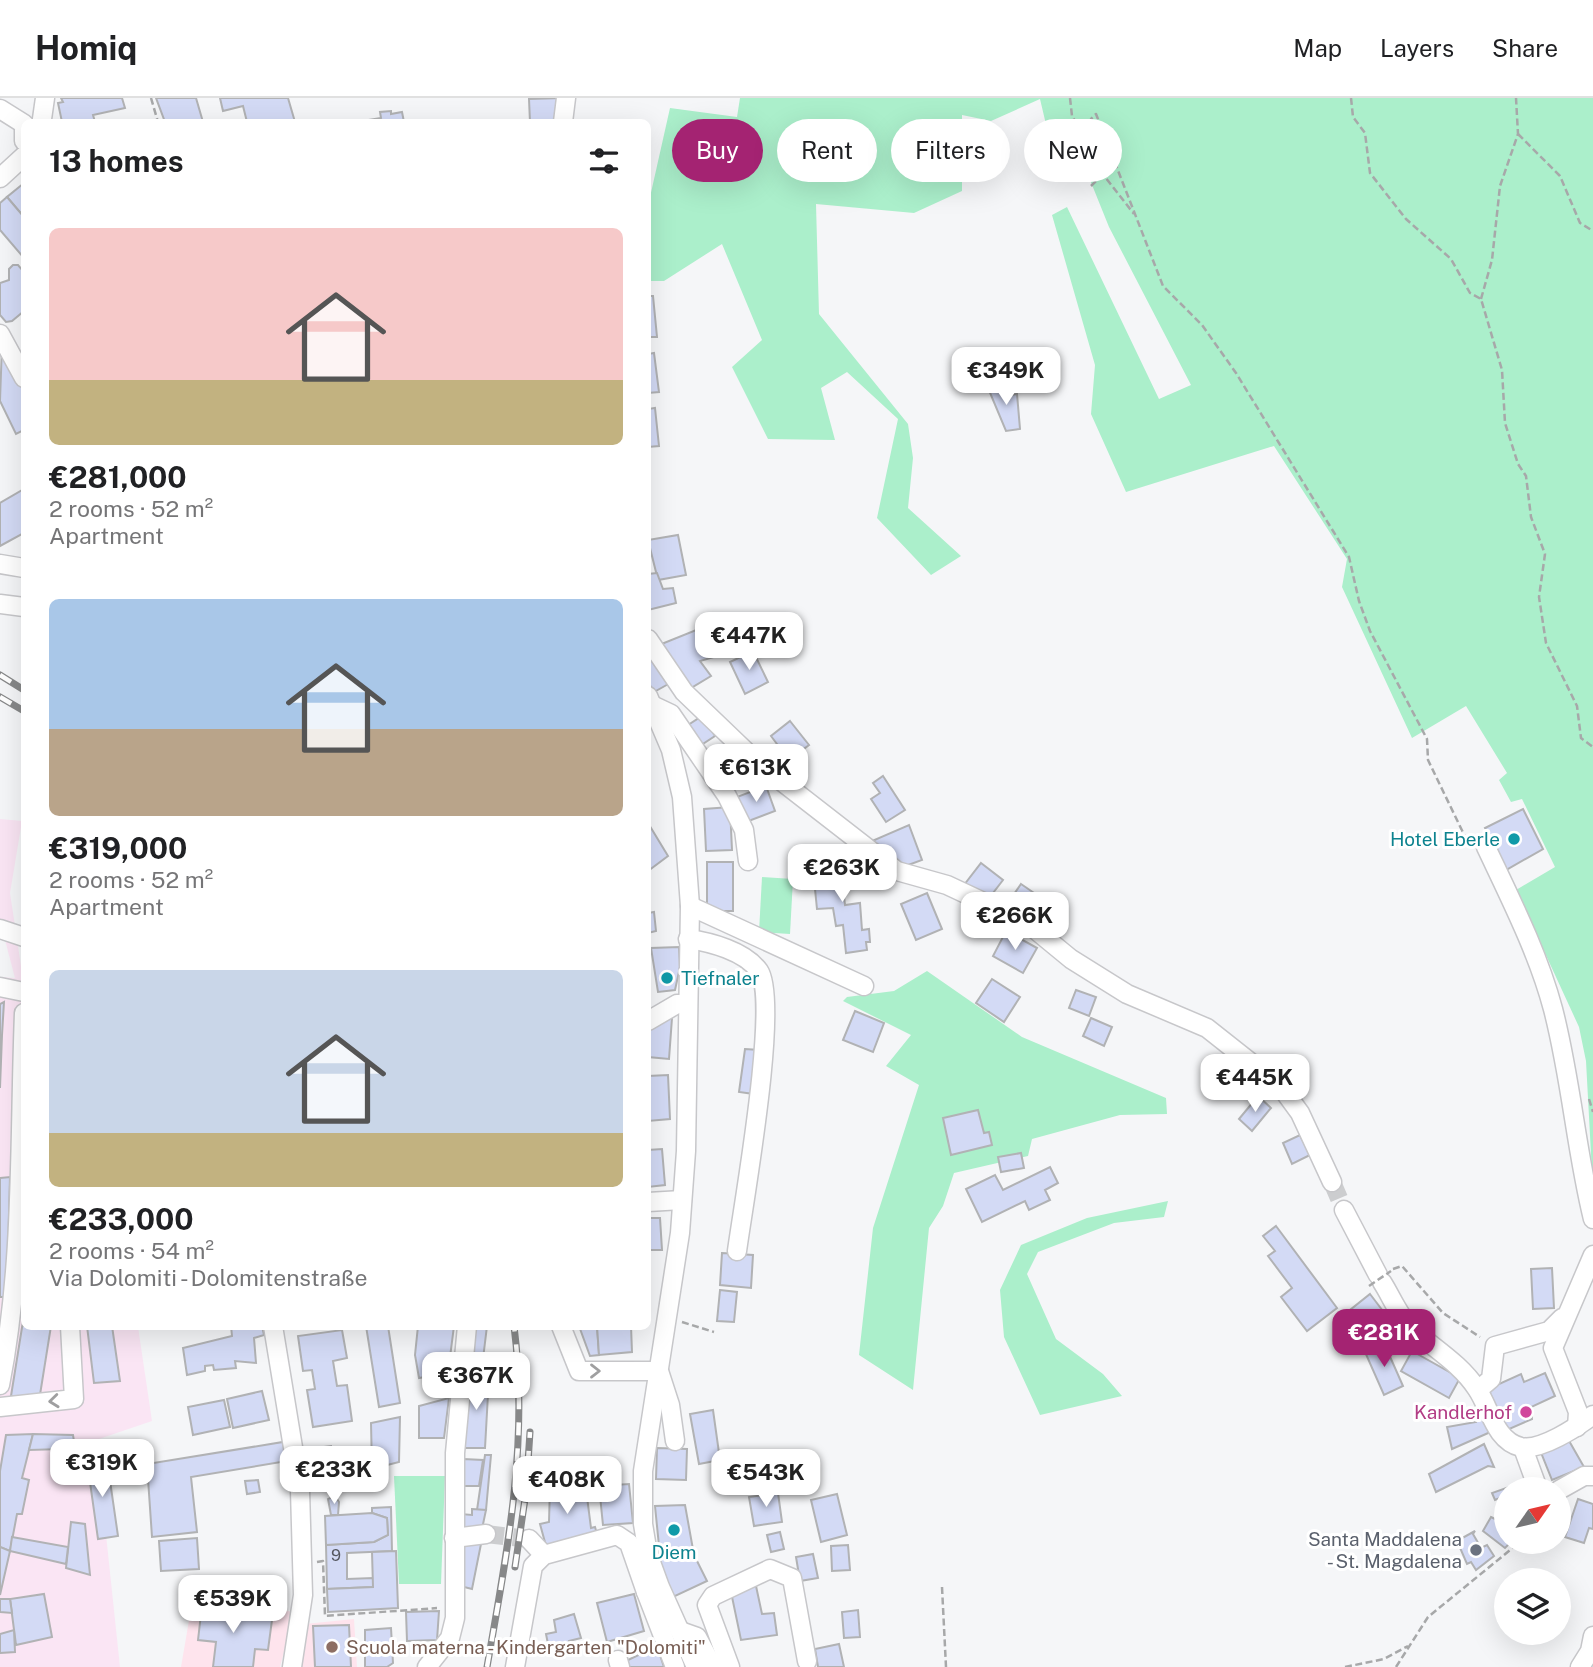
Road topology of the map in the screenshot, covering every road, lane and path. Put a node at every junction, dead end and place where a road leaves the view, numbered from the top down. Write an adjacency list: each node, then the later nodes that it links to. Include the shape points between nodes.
1 (46, 98): 9 (street)
2 (151, 98): 10 (path)
3 (566, 98): 11 (street)
4 (1070, 98): 12 (path)
5 (1351, 98): 22 (path, via 1353,117 1365,133 1370,173 1406,219 1451,258 1469,293)
6 (1516, 98): 13 (path)
7 (0, 109): 8 (street)
8 (28, 119)
9 (38, 119)
10 (157, 119)
11 (563, 119)
12 (1074, 119)
13 (1518, 134): 21 (path, via 1560,176 1580,223); 22 (path, via 1500,186 1492,260)
14 (21, 159): 15 (street)
15 (0, 178)
16 (1122, 181): 20 (path)
17 (1095, 182): 19 (path)
18 (1110, 182): 20 (path)
19 (1091, 186)
20 (1136, 217): 33 (path, via 1163,286 1202,325 1236,373 1333,527 1354,568 1359,601 1375,644 1427,740 1428,760)
21 (1593, 231)
22 (1481, 299): 32 (path, via 1502,370 1505,423 1526,476 1531,517 1545,554 1539,597 1546,643 1577,706 1581,738)
23 (0, 334): 24 (street)
24 (21, 372)
25 (0, 564): 26 (street)
26 (21, 568)
27 (0, 604): 28 (street)
28 (21, 607)
29 (651, 643): 44 (street, via 684,692 758,763 897,871 947,885 1026,922 1127,994 1207,1028 1281,1087 1300,1113)
30 (651, 702): 34 (street, via 671,714 727,796 744,830)
31 (651, 703): 35 (street, via 671,750 682,797)
32 (1593, 747)
33 (1478, 847): 48 (street, via 1544,977)
34 (748, 861)
35 (690, 905): 38 (street); 40 (street)
36 (0, 929): 37 (street)
37 (21, 936)
38 (688, 939): 42 (street); 50 (street, via 742,958 760,972 765,995 760,1095)
39 (0, 986): 41 (street)
40 (864, 986)
41 (21, 991)
42 (687, 1004): 43 (street, via 677,1004); 45 (street)
43 (651, 1019)
44 (1332, 1182)
45 (682, 1200): 46 (street); 55 (street)
46 (651, 1202)
47 (1344, 1210): 52 (street)
48 (1593, 1219)
49 (21, 1239): 63 (street)
50 (737, 1251)
51 (1593, 1255): 54 (street)
52 (1380, 1279): 53 (path); 61 (path, via 1402,1266 1443,1313); 64 (street, via 1409,1326 1446,1355)
53 (1360, 1291)
54 (1567, 1316): 61 (street, via 1549,1331); 67 (street, via 1553,1349 1578,1412)
55 (668, 1320): 60 (path); 62 (street)
56 (70, 1330): 65 (street, one-way to 65, via 74,1399)
57 (274, 1330): 78 (street, via 300,1490)
58 (467, 1330): 74 (street, via 455,1453)
59 (563, 1330): 62 (street, one-way to 62, via 579,1371)
60 (714, 1332)
61 (1495, 1346): 64 (street, via 1491,1379)
62 (659, 1371): 68 (street); 80 (street, via 643,1471 643,1524)
63 (0, 1385)
64 (1478, 1390): 69 (street, via 1499,1432 1509,1443)
65 (0, 1407)
66 (1593, 1415): 67 (street)
67 (1577, 1427): 69 (street)
68 (675, 1441)
69 (1524, 1448): 71 (street)
70 (1593, 1476): 72 (street, via 1584,1475)
71 (1534, 1477)
72 (1572, 1482)
73 (486, 1534): 74 (street)
74 (454, 1538): 81 (street)
75 (529, 1539): 77 (street)
76 (1505, 1554): 84 (path, via 1428,1617)
77 (544, 1555): 80 (street, via 617,1535 629,1543); 88 (street, via 533,1566)
78 (302, 1565): 81 (path, via 323,1561 324,1616); 86 (street, via 303,1595)
79 (942, 1587): 93 (path)
80 (653, 1590): 82 (street); 89 (street)
81 (455, 1607): 87 (street, via 450,1638)
82 (680, 1631): 90 (street); 91 (street, via 697,1637)
83 (1593, 1636): 96 (street)
84 (1411, 1645): 94 (path, via 1384,1659); 95 (path)
85 (807, 1661): 92 (street, via 792,1578 770,1569 713,1595 707,1605)
86 (292, 1667)
87 (427, 1667)
88 (515, 1667)
89 (675, 1667)
90 (696, 1667)
91 (713, 1667)
92 (730, 1667)
93 (946, 1667)
94 (1345, 1667)
95 (1396, 1667)
96 (1580, 1667)

